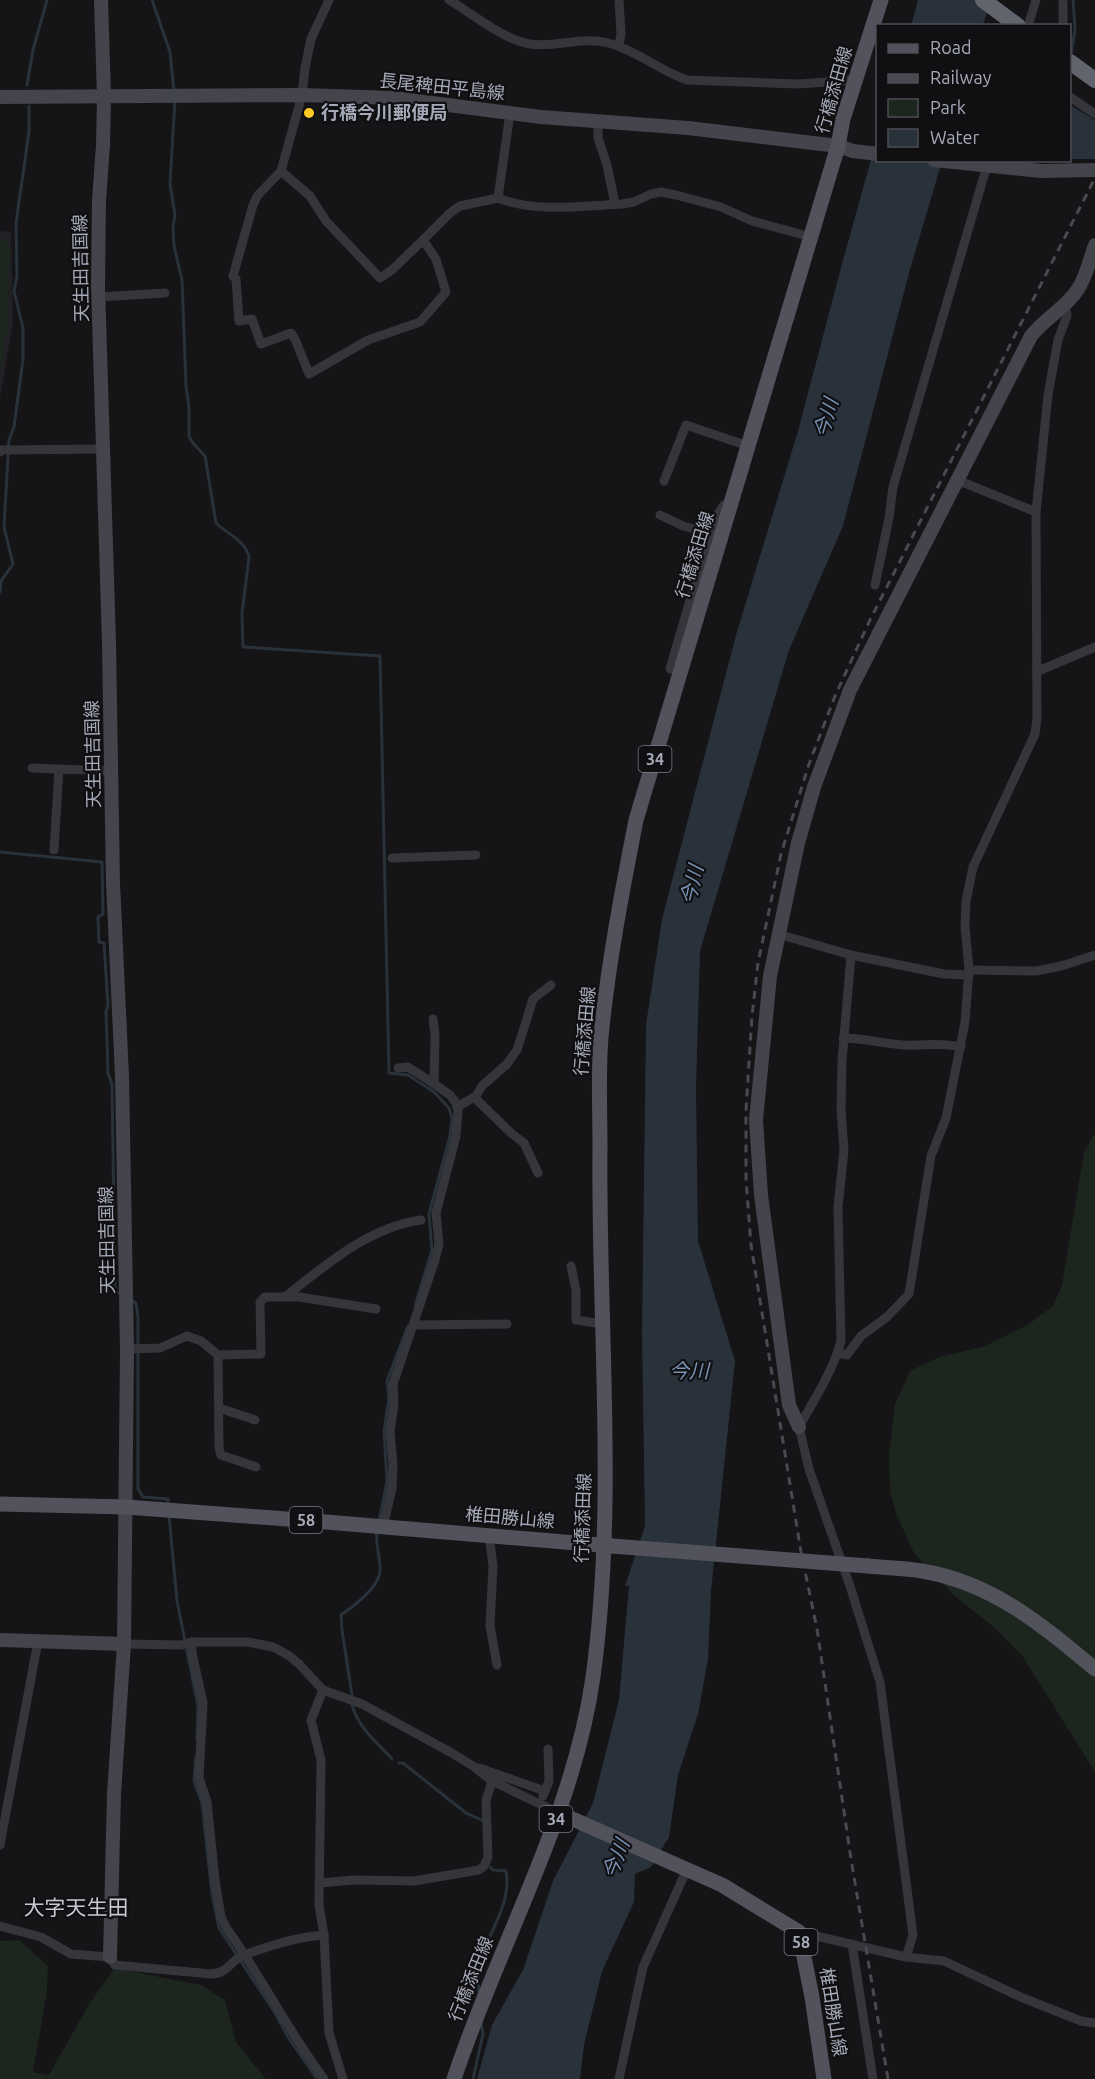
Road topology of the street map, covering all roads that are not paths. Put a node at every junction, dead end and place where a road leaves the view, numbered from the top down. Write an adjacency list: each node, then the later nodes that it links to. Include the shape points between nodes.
1 (101, 0): 17 (main road, 天生田吉国線)
2 (329, 0): 16 (street, via 311,39)
3 (449, 0): 12 (street, via 519,42 560,45 603,41)
4 (619, 0): 12 (street)
5 (881, 0): 14 (main road, 行橋添田線 / 34)
6 (982, 0): 9 (highway)
7 (1036, 0): 10 (street)
8 (1063, 0): 11 (street)
9 (1015, 24)
10 (1029, 24)
11 (1063, 24)
12 (619, 46): 14 (street, via 687,80 798,84)
13 (1071, 63): 15 (highway)
14 (856, 80): 23 (main road, 行橋添田線 / 34)
15 (1095, 80)
16 (303, 95): 17 (main road, 長尾稗田平島線); 20 (main road, 長尾稗田平島線, via 393,98); 29 (street)
17 (104, 96): 18 (main road, 長尾稗田平島線); 36 (main road, 天生田吉国線)
18 (0, 97)
19 (1071, 99): 21 (street)
20 (510, 113): 22 (main road, 長尾稗田平島線); 30 (street)
21 (1095, 114)
22 (598, 121): 23 (main road, 長尾稗田平島線); 31 (street, via 598,138)
23 (838, 146): 24 (main road, 長尾稗田平島線); 32 (main road, 行橋添田線 / 34)
24 (876, 154)
25 (960, 162): 26 (main road)
26 (985, 164): 27 (main road); 49 (street, via 893,487)
27 (1043, 166): 28 (main road)
28 (1095, 170)
29 (281, 171): 33 (street, via 310,196 326,221 380,278); 33 (street, via 253,205 233,276 239,321 252,319 261,344 291,333 309,374 368,340 420,322 446,292 436,259)
30 (498, 198): 31 (street, via 538,208); 33 (street, via 460,206)
31 (615, 204): 32 (street, via 661,192)
32 (811, 237): 40 (main road, 行橋添田線 / 34)
33 (423, 240)
34 (1095, 244): 37 (main road, via 1079,288)
35 (165, 293): 36 (street)
36 (99, 297): 41 (main road, 天生田吉国線)
37 (1065, 303): 38 (main road); 39 (street, via 1067,316)
38 (1049, 316): 39 (street); 43 (main road, via 1031,336)
39 (1058, 340): 46 (street)
40 (748, 446): 44 (street, via 686,425); 45 (main road, 行橋添田線 / 34)
41 (103, 449): 42 (street); 55 (main road, 天生田吉国線)
42 (0, 452)
43 (957, 480): 46 (street); 59 (main road, via 850,690 814,787)
44 (664, 481)
45 (730, 506): 48 (street, via 724,505); 51 (main road, 行橋添田線 / 34)
46 (1036, 512): 52 (street)
47 (660, 515): 48 (street)
48 (709, 533): 51 (street, via 670,669)
49 (875, 585)
50 (1095, 647): 52 (street)
51 (681, 672): 77 (main road, 行橋添田線 / 34, via 636,820 601,1039)
52 (1036, 672): 62 (street, via 1035,734 969,880 965,926)
53 (32, 768): 54 (street)
54 (59, 769): 55 (street); 56 (street)
55 (111, 771): 79 (main road, 天生田吉国線)
56 (54, 850)
57 (476, 855): 58 (street)
58 (392, 858)
59 (778, 934): 60 (street); 84 (main road, via 764,1022 756,1120 761,1195 789,1405)
60 (851, 955): 62 (street, via 944,974); 65 (street)
61 (1095, 955): 62 (street, via 1036,971)
62 (969, 972): 66 (street)
63 (551, 985): 69 (street, via 534,999 517,1050)
64 (433, 1019): 68 (street)
65 (843, 1038): 66 (street); 80 (street, via 844,1150 838,1207 842,1324)
66 (961, 1047): 80 (street, via 946,1118 931,1156 909,1294 887,1317 861,1335 847,1355)
67 (398, 1068): 68 (street, via 408,1067)
68 (434, 1084): 70 (street, via 450,1095)
69 (474, 1097): 70 (street); 71 (street, via 524,1143)
70 (457, 1107): 78 (street, via 456,1136 436,1213 439,1244)
71 (538, 1173)
72 (421, 1220): 74 (street, via 376,1233)
73 (571, 1266): 77 (street, via 576,1320)
74 (286, 1296): 75 (street); 81 (street, via 265,1297 260,1302 261,1354)
75 (376, 1309)
76 (507, 1324): 78 (street)
77 (603, 1324): 90 (main road, 行橋添田線 / 34)
78 (414, 1325): 88 (street, via 393,1384 392,1488)
79 (127, 1349): 81 (street, via 160,1348 187,1336 201,1341); 87 (main road, 天生田吉国線)
80 (838, 1353): 84 (street)
81 (218, 1355): 82 (street)
82 (219, 1408): 83 (street); 85 (street, via 221,1455)
83 (255, 1420)
84 (799, 1427): 113 (street, via 809,1469 880,1682 913,1935)
85 (256, 1467)
86 (0, 1504): 87 (main road, 椎田勝山線 / 58)
87 (126, 1507): 88 (main road, 椎田勝山線 / 58); 94 (main road, 天生田吉国線)
88 (382, 1527): 89 (main road, 椎田勝山線 / 58)
89 (489, 1535): 90 (main road, 椎田勝山線 / 58); 95 (street, via 493,1566 490,1626)
90 (607, 1546): 96 (main road, 椎田勝山線 / 58, bridge, via 923,1571 994,1594 1039,1623); 103 (main road, 行橋添田線 / 34, via 592,1682)
91 (0, 1640): 92 (main road)
92 (38, 1641): 94 (main road); 104 (street)
93 (192, 1642): 94 (street); 97 (street, via 248,1642 273,1647 299,1664); 111 (street, via 203,1703 199,1778 207,1802 218,1898 224,1923)
94 (124, 1644): 112 (main road, 天生田吉国線, via 114,1794)
95 (497, 1665)
96 (1095, 1669)
97 (323, 1690): 99 (street, via 362,1704); 106 (street, via 311,1720 321,1760)
98 (548, 1749): 101 (street, via 549,1781)
99 (473, 1766): 100 (street); 101 (street)
100 (492, 1781): 102 (street); 106 (street, via 486,1800 488,1857 479,1870 414,1881)
101 (545, 1791): 102 (street)
102 (540, 1804): 103 (street)
103 (562, 1814): 105 (main road, 58); 117 (main road, 行橋添田線 / 34)
104 (0, 1845)
105 (687, 1869): 108 (main road, 58, via 722,1885); 118 (street, via 643,1967)
106 (319, 1882): 109 (street)
107 (0, 1926): 112 (street, via 41,1937 71,1954)
108 (799, 1932): 110 (street); 119 (main road, 椎田勝山線 / 58)
109 (324, 1935): 111 (street, via 305,1936); 116 (street, via 329,2033)
110 (852, 1944): 113 (street); 120 (street)
111 (244, 1956): 112 (street, via 220,1974 115,1965); 115 (street)
112 (110, 1957)
113 (906, 1957): 114 (street, via 944,1961 1033,2002 1081,2021)
114 (1095, 2022)
115 (324, 2079)
116 (343, 2079)
117 (454, 2079)
118 (619, 2079)
119 (824, 2079)
120 (873, 2079)

